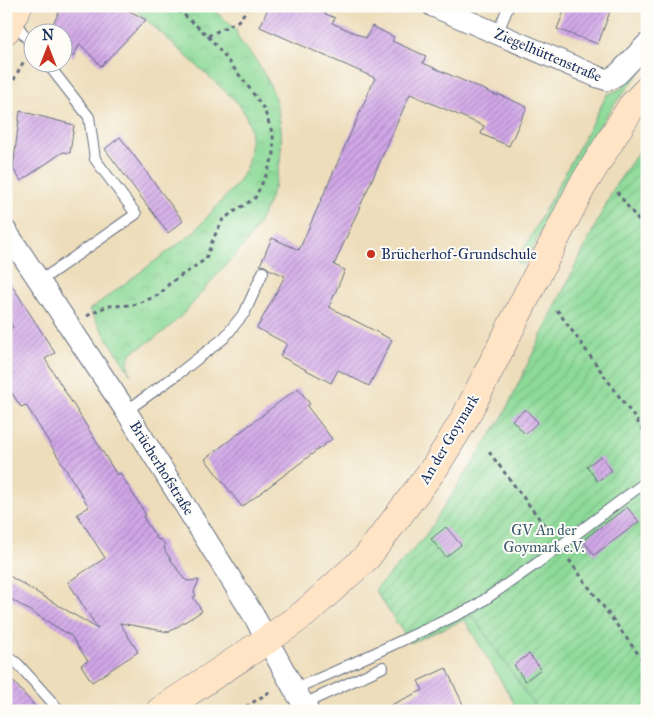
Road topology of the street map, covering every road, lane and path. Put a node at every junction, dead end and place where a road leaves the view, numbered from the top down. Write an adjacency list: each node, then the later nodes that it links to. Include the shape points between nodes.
1 (170, 6): 8 (path)
2 (250, 6): 8 (path, via 238,21)
3 (433, 6): 7 (street, Ziegelhüttenstraße)
4 (507, 10): 7 (lane)
5 (12, 19): 6 (lane)
6 (22, 32)
7 (497, 34): 9 (street, Ziegelhüttenstraße, via 608,80)
8 (208, 36): 18 (path, via 264,109 273,135 274,154 267,174 255,198 223,218 206,259 170,283 160,294 133,305 107,306)
9 (647, 44)
10 (54, 72): 16 (lane, via 89,116 94,159 136,214)
11 (647, 90): 22 (main road, An der Goymark, via 632,106 582,188 466,418 435,467 367,557 309,609)
12 (617, 192): 14 (path)
13 (6, 231): 16 (street, Brücherhofstraße)
14 (647, 232)
15 (263, 272): 19 (lane, via 245,312 224,338)
16 (40, 281): 18 (street, Brücherhofstraße)
17 (558, 310): 20 (path)
18 (70, 327): 19 (street, Brücherhofstraße)
19 (126, 411): 22 (street, Brücherhofstraße)
20 (647, 435)
21 (647, 481): 26 (lane, via 474,607 334,672)
22 (267, 640): 26 (street, Brücherhofstraße); 28 (main road, An der Goymark)
23 (6, 654): 27 (lane)
24 (383, 667): 26 (lane)
25 (265, 694): 29 (path)
26 (302, 701)
27 (60, 711)
28 (160, 711)
29 (239, 711)

